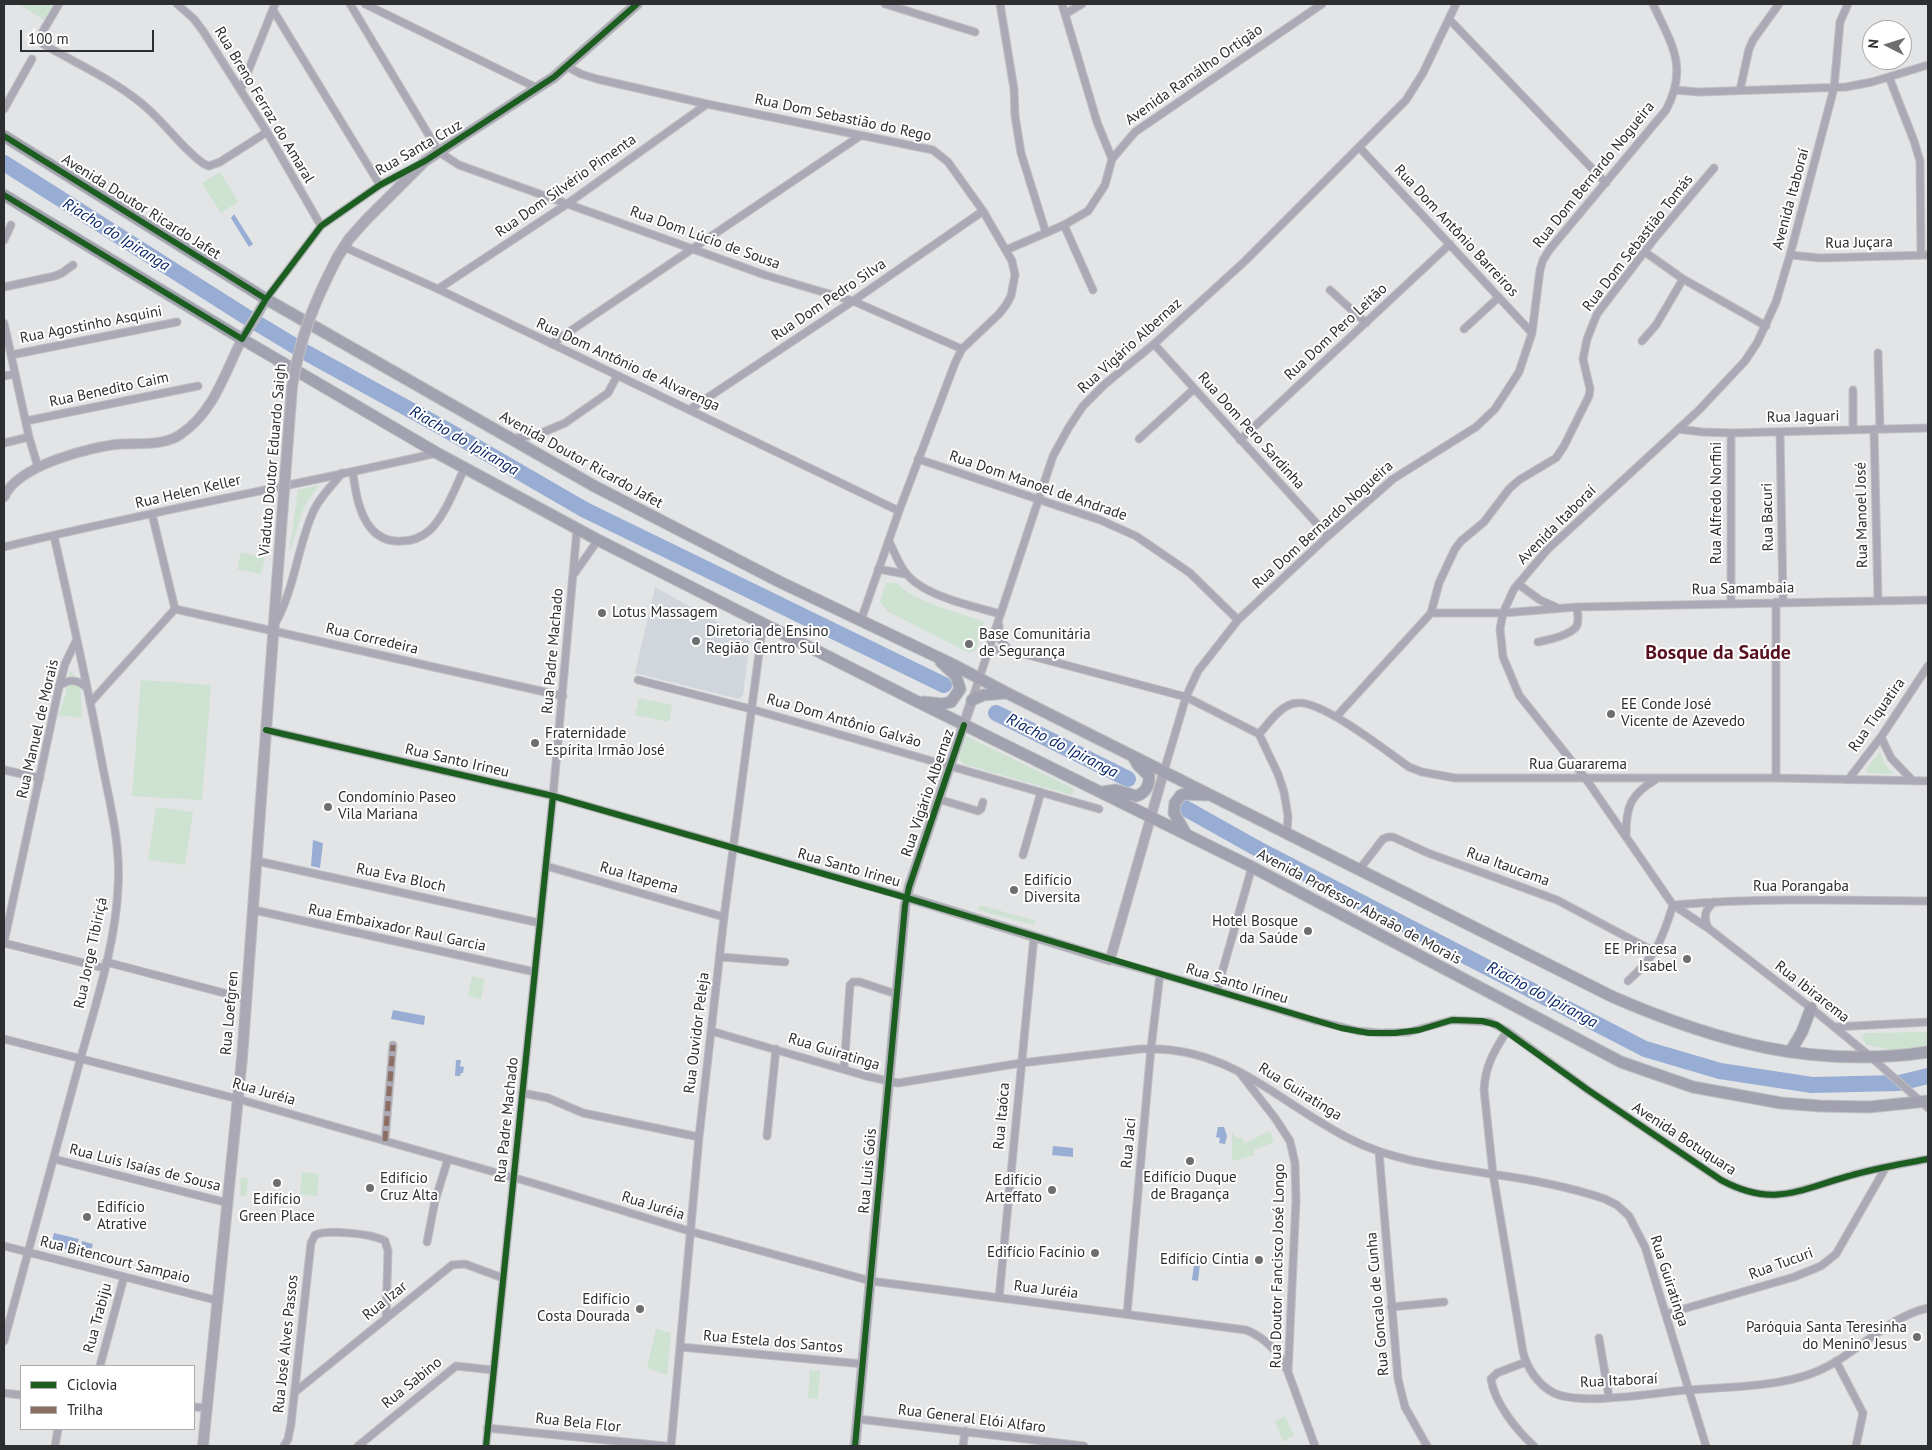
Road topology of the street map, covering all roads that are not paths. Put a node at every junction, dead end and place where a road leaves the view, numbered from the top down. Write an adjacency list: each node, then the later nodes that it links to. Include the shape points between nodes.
1 (59, 4): 30 (street, via 40,41 140,102 198,160 209,166 220,162)
2 (176, 4): 25 (street, Rua Breno Ferraz do Amaral, via 194,19)
3 (350, 4): 34 (street)
4 (365, 4): 23 (street)
5 (637, 4): 21 (main road, Rua Santa Cruz)
6 (885, 4): 18 (street)
7 (1000, 4): 46 (street, via 1021,153)
8 (1062, 4): 16 (street)
9 (1082, 4): 16 (street)
10 (1322, 4): 35 (street, Avenida Ramálho Ortigão, via 1135,132)
11 (1456, 4): 17 (street, Rua Vigário Albernaz)
12 (1653, 4): 26 (street, Rua Dom Bernardo Nogueira, via 1677,61)
13 (1848, 4): 24 (street, Avenida Itaboraí, via 1840,22)
14 (1776, 5): 27 (street, via 1749,49)
15 (274, 7): 25 (street); 39 (street)
16 (1065, 14): 35 (street, via 1097,122)
17 (1449, 19): 33 (street, Rua Vigário Albernaz, via 1406,100); 38 (street)
18 (975, 32)
19 (32, 59): 29 (street)
20 (1928, 65): 22 (street)
21 (566, 66): 23 (main road, Rua Santa Cruz); 28 (street, Rua Dom Sebastião do Rego, via 588,77)
22 (1889, 77): 24 (street); 54 (street, via 1920,160)
23 (538, 88): 34 (main road, Rua Santa Cruz)
24 (1834, 88): 27 (street); 53 (street, Avenida Itaboraí)
25 (241, 89): 30 (street, Rua Breno Ferraz do Amaral)
26 (1675, 90): 27 (street); 38 (street, Rua Dom Bernardo Nogueira, via 1666,110)
27 (1740, 90)
28 (707, 104): 32 (street, Rua Dom Sebastião do Rego); 41 (street, Rua Dom Silvério Pimenta)
29 (4, 109)
30 (267, 132): 45 (street, Rua Breno Ferraz do Amaral)
31 (4, 136): 64 (main road, Avenida Doutor Ricardo Jafet)
32 (860, 136): 42 (street, Rua Dom Sebastião do Rego, via 933,150 948,162); 50 (street)
33 (1359, 148): 48 (street, Rua Dom Antônio Barreiros); 74 (street, Rua Vigário Albernaz, via 1244,262)
34 (439, 152): 36 (main road, Rua Santa Cruz); 41 (street, Rua Dom Lúcio de Sousa, via 469,169)
35 (1112, 159): 44 (street, Avenida Ramálho Ortigão, via 1105,185 1088,211)
36 (425, 161): 39 (street, Rua Santa Cruz); 49 (main road, Rua Santa Cruz)
37 (1714, 168): 52 (street, Rua Dom Sebastião Tomás)
38 (1606, 183): 70 (street, Rua Dom Bernardo Nogueira, via 1543,260)
39 (380, 185): 45 (street, Rua Santa Cruz)
40 (4, 195): 71 (main road)
41 (567, 204): 50 (street, Rua Dom Lúcio de Sousa); 59 (street, Rua Dom Silvério Pimenta)
42 (983, 211): 51 (street, Rua Dom Sebastião do Rego); 63 (street, Rua Dom Pedro Silva)
43 (11, 225): 47 (street)
44 (1064, 225): 46 (street, Avenida Ramálho Ortigão); 60 (street)
45 (321, 226): 64 (street, Rua Santa Cruz)
46 (1046, 233): 51 (street, Avenida Ramálho Ortigão)
47 (4, 240)
48 (1450, 244): 62 (street, Rua Dom Antônio Barreiros); 67 (street, Rua Dom Pero Leitão)
49 (344, 247): 55 (main road, Rua Santa Cruz); 59 (street, Rua Dom Antônio de Alvarenga)
50 (693, 248): 63 (street, Rua Dom Lúcio de Sousa, via 765,275); 73 (street)
51 (1006, 250): 75 (street, Rua Dom Sebastião do Rego, via 1014,275 1011,296 999,314)
52 (1645, 252): 57 (street); 125 (street, Rua Dom Sebastião Tomás, via 1591,325 1583,359 1589,396 1564,446 1550,462 1509,489 1484,522 1461,541 1439,583)
53 (1790, 255): 54 (street, Rua Juçara, via 1820,258); 68 (street, Avenida Itaboraí)
54 (1925, 255)
55 (337, 258): 116 (main road, Viaduto Doutor Eduardo Saigh, bridge, via 304,330 295,366)
56 (73, 265): 58 (street, via 62,274)
57 (1683, 279): 68 (street); 72 (street, via 1656,325)
58 (4, 287)
59 (438, 289): 73 (street, Rua Dom Antônio de Alvarenga)
60 (1093, 290)
61 (1330, 290): 67 (street)
62 (1499, 297): 69 (street); 70 (street, Rua Dom Antônio Barreiros)
63 (853, 301): 75 (street, Rua Dom Lúcio de Sousa); 84 (street, Rua Dom Pedro Silva)
64 (263, 304): 71 (street, Rua Santa Cruz); 93 (main road, Avenida Doutor Ricardo Jafet)
65 (177, 322): 77 (street, Rua Agostinho Asquini)
66 (4, 323): 77 (street)
67 (1366, 323): 95 (street, Rua Dom Pero Leitão)
68 (1766, 326): 87 (street, Avenida Itaboraí, via 1745,361)
69 (1464, 330)
70 (1532, 333): 109 (street, Rua Dom Bernardo Nogueira, via 1519,372 1495,409 1476,427 1392,479)
71 (245, 335): 97 (main road); 99 (street, Rua Santa Cruz, via 208,408 179,436 143,444 99,447)
72 (1642, 341)
73 (550, 344): 80 (street, Rua Dom Antônio de Alvarenga)
74 (1154, 344): 82 (street, Rua Dom Pero Sardinha); 104 (street, Rua Vigário Albernaz, via 1083,406 1053,456)
75 (962, 349): 98 (street, Rua Dom Sebastião do Rego)
76 (1878, 353): 88 (street, Rua Manoel José)
77 (11, 355): 78 (street)
78 (15, 374): 79 (street); 85 (street)
79 (4, 376)
80 (617, 376): 84 (street, Rua Dom Antônio de Alvarenga); 93 (street, via 608,393 565,423 539,434)
81 (198, 386): 85 (street, Rua Benedito Caim)
82 (1194, 390): 94 (street); 95 (street, Rua Dom Pero Sardinha)
83 (1853, 390): 89 (street)
84 (689, 410): 105 (street, Rua Dom Antônio de Alvarenga)
85 (26, 421): 92 (street)
86 (1928, 428): 88 (street, Rua Jaguari)
87 (1678, 429): 91 (street, Rua Jaguari); 117 (street, Avenida Itaboraí, via 1547,550)
88 (1877, 429): 89 (street, Rua Jaguari); 118 (street, Rua Manoel José)
89 (1853, 430): 90 (street, Rua Jaguari)
90 (1780, 432): 91 (street, Rua Jaguari); 120 (street, Rua Bacuri)
91 (1731, 433): 121 (street, Rua Alfredo Norfini)
92 (30, 438): 96 (street); 99 (street)
93 (511, 439): 128 (main road, Avenida Doutor Ricardo Jafet, via 594,486)
94 (1139, 439)
95 (1240, 440): 109 (street, Rua Dom Pero Sardinha)
96 (4, 443)
97 (437, 453): 100 (main road); 101 (street, Rua Helen Keller)
98 (918, 459): 104 (street, Rua Dom Manoel de Andrade); 105 (street, Rua Dom Sebastião do Rego)
99 (38, 467): 103 (street, Rua Santa Cruz, via 24,474)
100 (465, 467): 101 (street, via 429,531 419,538 396,542 374,533 368,526 358,502); 107 (main road)
101 (353, 472): 102 (street, Rua Helen Keller)
102 (342, 473): 106 (street, Rua Helen Keller); 131 (street, via 311,515 284,605)
103 (5, 492)
104 (1040, 501): 127 (street, Rua Vigário Albernaz); 129 (street, Rua Dom Manoel de Andrade, via 1100,520 1136,536 1190,573)
105 (899, 511): 111 (street, Rua Dom Sebastião do Rego)
106 (152, 514): 108 (street, Rua Helen Keller); 124 (street)
107 (577, 529): 110 (main road); 115 (street, Rua Padre Machado)
108 (54, 536): 112 (street, Rua Helen Keller); 132 (street, Rua Jorge Tibiriçá)
109 (1328, 536): 129 (street, Rua Dom Bernardo Nogueira)
110 (598, 540): 115 (street, Rua Padre Machado); 130 (main road)
111 (889, 541): 113 (street, Rua Dom Sebastião do Rego); 114 (street)
112 (4, 547)
113 (878, 569): 114 (street); 128 (street, Rua Dom Sebastião do Rego)
114 (906, 574): 127 (street, via 929,590)
115 (574, 575): 145 (street, Rua Padre Machado)
116 (277, 582): 131 (main road, Rua Loefgren)
117 (1518, 584): 123 (street, Rua Samambaia, via 1540,600); 126 (street, Avenida Itaboraí)
118 (1878, 600): 119 (street, Rua Samambaia); 120 (street, Rua Samambaia)
119 (1928, 600)
120 (1780, 602): 121 (street, Rua Samambaia); 161 (street, Rua Bacuri)
121 (1731, 603): 122 (street, Rua Samambaia)
122 (1577, 607): 123 (street, Rua Samambaia); 133 (street, via 1576,627 1559,637)
123 (1559, 608): 126 (street, Rua Samambaia)
124 (175, 609): 131 (street, Rua Corredeira); 149 (street)
125 (1432, 613): 126 (street, Rua Samambaia); 151 (street, Rua Dom Sebastião Tomás)
126 (1502, 613): 162 (street, Avenida Itaboraí, via 1503,656 1512,681)
127 (1000, 614): 134 (street, Rua Vigário Albernaz); 135 (street, via 999,638)
128 (861, 620): 136 (main road, Avenida Doutor Ricardo Jafet)
129 (1238, 620): 146 (street, Rua Dom Bernardo Nogueira, via 1198,671)
130 (763, 623): 148 (main road); 150 (street, Rua Ouvidor Peleja)
131 (273, 629): 145 (street, Rua Corredeira); 153 (main road, Rua Loefgren)
132 (76, 641): 137 (street, Rua Manuel de Morais); 138 (street, Rua Jorge Tibiriçá)
133 (1538, 642)
134 (989, 650): 135 (street); 140 (street, Rua Vigário Albernaz)
135 (1009, 650): 146 (street)
136 (929, 653): 140 (main road, Avenida Doutor Ricardo Jafet); 148 (main road, via 956,676 960,689 951,702)
137 (65, 664): 138 (street); 142 (street, Rua Manuel de Morais)
138 (82, 665): 143 (street, Rua Jorge Tibiriçá)
139 (1928, 666): 155 (street, Rua Tiquatira)
140 (980, 678): 144 (main road, Avenida Doutor Ricardo Jafet); 147 (street, Rua Vigário Albernaz)
141 (638, 680): 150 (street, Rua Dom Antônio Galvão)
142 (59, 686): 143 (street, via 72,680); 160 (street, Rua Manuel de Morais)
143 (86, 687): 149 (street, Rua Jorge Tibiriçá)
144 (1007, 693): 147 (main road, via 983,695); 156 (main road, Avenida Doutor Ricardo Jafet)
145 (563, 696): 170 (street, Rua Padre Machado)
146 (1186, 697): 154 (street); 159 (street, Rua Dom Bernardo Nogueira)
147 (972, 700): 152 (street, Rua Vigário Albernaz)
148 (918, 702): 152 (main road)
149 (90, 703): 198 (street, Rua Jorge Tibiriçá, via 115,828 118,865 117,903)
150 (751, 709): 157 (street, Rua Dom Antônio Galvão); 178 (street, Rua Ouvidor Peleja)
151 (1336, 717): 154 (street, Rua Guararema, via 1314,706 1296,703 1287,706); 162 (street, Rua Guararema, via 1409,767 1422,772 1455,778)
152 (964, 725): 157 (street, Rua Vigário Albernaz); 168 (main road)
153 (266, 730): 170 (street, Rua Santo Irineu); 180 (main road, Rua Loefgren)
154 (1259, 734): 175 (street, via 1284,792)
155 (1880, 736): 164 (street, Rua Tiquatira); 165 (street, via 1891,758)
156 (1133, 756): 159 (main road, Avenida Doutor Ricardo Jafet); 168 (main road, via 1148,776 1145,791 1136,796 1116,790)
157 (950, 765): 167 (street, Rua Dom Antônio Galvão); 171 (street, Rua Vigário Albernaz)
158 (4, 770): 160 (street)
159 (1163, 774): 169 (main road); 174 (street, Rua Dom Bernardo Nogueira)
160 (40, 778): 193 (street, Rua Manuel de Morais)
161 (1776, 778): 163 (street, Rua Guararema); 164 (street, Rua Guararema)
162 (1586, 779): 163 (street, Rua Guararema); 177 (street, Avenida Itaboraí)
163 (1655, 779): 177 (street, via 1640,788 1629,805)
164 (1848, 780): 165 (street, Rua Guararema)
165 (1913, 781): 166 (street, Rua Guararema)
166 (1928, 781)
167 (1041, 792): 173 (street, Rua Dom Antônio Galvão); 179 (street)
168 (1102, 792): 174 (main road)
169 (1213, 795): 175 (main road); 176 (main road, via 1185,794 1178,799 1174,813)
170 (554, 796): 178 (street, Rua Santo Irineu); 181 (street, Rua Padre Machado)
171 (938, 799): 172 (street, via 978,811); 184 (street, Rua Vigário Albernaz)
172 (983, 802)
173 (1099, 809)
174 (1151, 816): 176 (main road, Avenida Professor Abraão de Morais); 196 (street, Rua Dom Bernardo Nogueira)
175 (1287, 832): 183 (main road)
176 (1186, 834): 182 (main road, Avenida Professor Abraão de Morais)
177 (1626, 835): 187 (street, Avenida Itaboraí)
178 (733, 848): 184 (street, Rua Santo Irineu); 189 (street, Rua Ouvidor Peleja)
179 (1023, 855)
180 (257, 861): 188 (main road, Rua Loefgren); 190 (street, Rua Eva Bloch)
181 (546, 866): 189 (street, Rua Itapema); 190 (street, Rua Padre Machado)
182 (1252, 867): 202 (street); 224 (main road, Avenida Professor Abraão de Morais, via 1604,1053 1647,1072 1693,1086 1781,1103 1869,1107)
183 (1359, 870): 194 (street, Rua Itaucama, via 1383,839 1393,837 1557,900); 214 (main road, via 1658,1017 1748,1045)
184 (906, 898): 192 (street, Rua Santo Irineu); 203 (street, Rua Luis Góis)
185 (1928, 900): 186 (street, Rua Porangaba)
186 (1714, 902): 187 (street, Rua Porangaba); 191 (street, via 1705,913)
187 (1673, 905): 191 (street, Rua Ibirarema); 194 (street)
188 (254, 910): 199 (street, Rua Embaixador Raul Garcia); 204 (main road, Rua Loefgren)
189 (724, 917): 195 (street, Rua Ouvidor Peleja)
190 (540, 923): 199 (street, Rua Padre Machado)
191 (1708, 928): 205 (street, Rua Ibirarema)
192 (1034, 936): 196 (street, Rua Santo Irineu); 218 (street, Rua Itaóca)
193 (4, 943): 198 (street)
194 (1655, 952): 201 (street)
195 (720, 956): 197 (street); 208 (street, Rua Ouvidor Peleja)
196 (1110, 960): 200 (street, Rua Santo Irineu)
197 (785, 962)
198 (105, 965): 204 (street); 216 (street, Rua Jorge Tibiriçá)
199 (535, 972): 222 (street, Rua Padre Machado)
200 (1160, 974): 202 (street, Rua Santo Irineu); 212 (street, Rua Jaci)
201 (1628, 980)
202 (1217, 990): 209 (street, Rua Santo Irineu, via 1364,1032 1409,1032 1459,1020 1490,1022)
203 (896, 994): 219 (street, via 860,982 850,985); 221 (street, Rua Luis Góis)
204 (246, 999): 223 (main road, Rua Loefgren)
205 (1811, 1008): 207 (street, Rua Ibirarema); 214 (main road)
206 (1928, 1022): 207 (street)
207 (1834, 1027): 217 (street, Rua Ibirarema)
208 (711, 1031): 213 (street, Rua Guiratinga); 226 (street, Rua Ouvidor Peleja)
209 (1507, 1031): 232 (street, Avenida Botuquara, via 1624,1115 1738,1189 1756,1194 1782,1194); 233 (street, Rua Itaboraí, via 1491,1055 1485,1079)
210 (4, 1039): 216 (street, Rua Juréia)
211 (393, 1045): 227 (street)
212 (1151, 1048): 218 (street, Rua Guiratinga); 220 (street, Rua Guiratinga, via 1178,1051); 248 (street, Rua Jaci)
213 (776, 1049): 219 (street, Rua Guiratinga); 225 (street)
214 (1790, 1052): 217 (main road)
215 (1928, 1052): 217 (main road)
216 (81, 1058): 223 (street, Rua Juréia); 229 (street, Rua Jorge Tibiriçá)
217 (1872, 1058): 224 (street, Rua Ibirarema)
218 (1021, 1063): 221 (street, Rua Guiratinga, via 911,1082); 243 (street, Rua Itaóca)
219 (844, 1070): 221 (street, Rua Guiratinga)
220 (1238, 1070): 228 (street, Rua Guiratinga, via 1337,1133); 259 (street, Rua Doutor Fancisco José Longo, via 1290,1141 1295,1163)
221 (888, 1082): 242 (street, Rua Luis Góis)
222 (522, 1092): 226 (street, via 548,1098 583,1113); 234 (street, Rua Padre Machado)
223 (238, 1099): 227 (street, Rua Juréia); 235 (main road, Rua Loefgren)
224 (1923, 1102)
225 (768, 1136)
226 (699, 1137): 236 (street, Rua Ouvidor Peleja)
227 (385, 1141): 230 (street, Rua Juréia)
228 (1380, 1152): 233 (street, Rua Guiratinga, via 1426,1164); 246 (street, Rua Goncalo de Cunha)
229 (54, 1159): 235 (street, Rua Luis Isaías de Sousa); 239 (street, Rua Jorge Tibiriçá)
230 (448, 1159): 234 (street, Rua Juréia); 237 (street)
231 (1928, 1159): 232 (street, Avenida Botuquara)
232 (1886, 1168): 249 (street, Rua Tucuri, via 1836,1254 1821,1266 1794,1277)
233 (1493, 1174): 249 (street, Rua Guiratinga, via 1594,1195 1617,1206 1637,1229); 255 (street, Rua Itaboraí)
234 (514, 1178): 236 (street, Rua Juréia); 241 (street, Rua Padre Machado)
235 (228, 1203): 244 (main road, Rua Loefgren)
236 (690, 1231): 242 (street, Rua Juréia); 253 (street, Rua Ouvidor Peleja)
237 (427, 1242)
238 (4, 1246): 239 (street, Rua Bitencourt Sampaio)
239 (28, 1252): 240 (street, Rua Bitencourt Sampaio); 252 (street, Rua Jorge Tibiriçá)
240 (124, 1276): 244 (street, Rua Bitencourt Sampaio); 257 (street, Rua Trabiju)
241 (503, 1278): 250 (street, Rua Izar, via 465,1264 452,1265); 258 (street, Rua Padre Machado)
242 (871, 1281): 243 (street, Rua Juréia); 256 (street, Rua Luis Góis)
243 (999, 1298): 248 (street, Rua Juréia)
244 (219, 1301): 266 (main road, Rua Loefgren)
245 (1444, 1302): 246 (street)
246 (1391, 1307): 283 (street, Rua Goncalo de Cunha, via 1401,1394)
247 (1928, 1308): 254 (street, Rua Itaboraí, via 1890,1324)
248 (1127, 1314): 259 (street, Rua Juréia, via 1246,1330 1267,1341 1277,1351)
249 (1666, 1314): 260 (street, Rua Guiratinga)
250 (386, 1317): 261 (street, Rua Izar); 261 (street, Rua José Alves Passos, via 388,1251 385,1242 378,1238 315,1234 311,1243)
251 (1599, 1338): 264 (street)
252 (4, 1342)
253 (680, 1347): 256 (street, Rua Estela dos Santos); 278 (street, Rua Ouvidor Peleja)
254 (1836, 1361): 260 (street, Rua Itaboraí, via 1802,1377); 286 (street, via 1863,1412)
255 (1526, 1362): 264 (street, Rua Itaboraí, via 1538,1380 1554,1393 1575,1398); 284 (street, via 1497,1373 1491,1379 1494,1393 1510,1420)
256 (863, 1364): 267 (street, Rua Luis Góis)
257 (100, 1365)
258 (493, 1370): 268 (street, Rua Padre Machado); 275 (street, Rua Sabino, via 456,1366)
259 (1288, 1372): 282 (street, Rua Doutor Fancisco José Longo)
260 (1689, 1390): 264 (street, Rua Itaboraí); 285 (street, Rua Guiratinga)
261 (295, 1392): 274 (street, Rua José Alves Passos, via 289,1434)
262 (4, 1394): 263 (street)
263 (20, 1395)
264 (1608, 1397)
265 (195, 1407): 266 (street)
266 (208, 1408): 273 (main road, Rua Loefgren)
267 (858, 1419): 270 (street, Rua General Elói Alfaro); 279 (street, Rua Luis Góis)
268 (488, 1428): 276 (street, Rua Padre Machado); 277 (street, Rua Bela Flor)
269 (58, 1430): 272 (street)
270 (965, 1432): 271 (street, Rua General Elói Alfaro); 280 (street)
271 (1050, 1444): 281 (street, Rua General Elói Alfaro)
272 (55, 1446)
273 (203, 1446)
274 (284, 1446)
275 (358, 1446)
276 (486, 1446)
277 (665, 1446)
278 (671, 1446)
279 (855, 1446)
280 (963, 1446)
281 (1084, 1446)
282 (1315, 1446)
283 (1427, 1446)
284 (1534, 1446)
285 (1706, 1446)
286 (1856, 1446)

